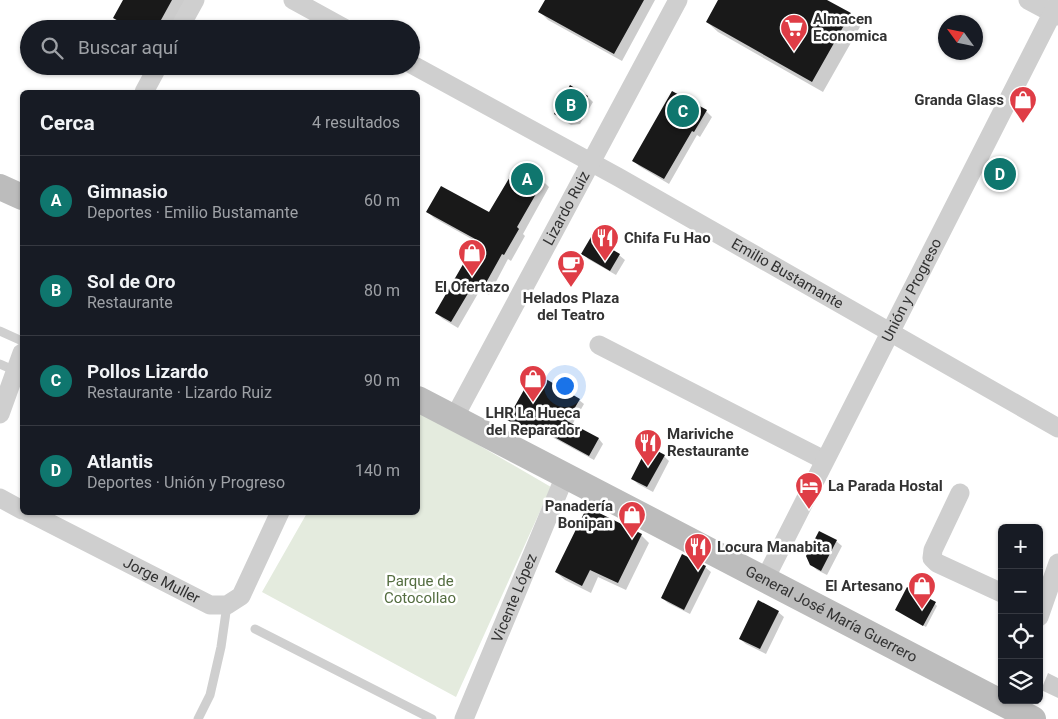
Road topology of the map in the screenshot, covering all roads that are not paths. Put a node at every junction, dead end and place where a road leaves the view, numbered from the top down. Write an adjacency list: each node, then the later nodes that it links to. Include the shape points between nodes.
1 (195, 0): 6 (street)
2 (293, 0): 7 (street)
3 (678, 0): 11 (street, Lizardo Ruiz)
4 (1028, 0): 5 (street)
5 (1056, 10): 15 (street, Unión y Progreso)
6 (184, 20)
7 (330, 20)
8 (420, 69): 11 (street, Emilio Bustamante)
9 (153, 75): 10 (street)
10 (145, 90)
11 (591, 162): 15 (street, Emilio Bustamante); 22 (street, Lizardo Ruiz)
12 (0, 187): 13 (street)
13 (20, 197)
14 (0, 331): 16 (lane)
15 (889, 333): 23 (street, Emilio Bustamante); 24 (street, Unión y Progreso)
16 (20, 340)
17 (598, 345): 24 (street)
18 (20, 356): 19 (street)
19 (8, 367): 21 (street)
20 (420, 400): 22 (street, General José María Guerrero)
21 (0, 414)
22 (454, 418): 25 (street, General José María Guerrero)
23 (1058, 428)
24 (824, 460): 32 (street, Unión y Progreso)
25 (565, 476): 32 (street, General José María Guerrero); 40 (street, Vicente López)
26 (960, 493): 33 (street, via 932,558)
27 (0, 498): 28 (street)
28 (20, 509)
29 (34, 515): 34 (street, Jorge Muller, via 210,605)
30 (279, 515): 34 (street, via 242,596)
31 (1058, 564): 35 (street)
32 (764, 580): 37 (street, General José María Guerrero)
33 (998, 591)
34 (227, 605): 38 (lane, via 210,695)
35 (1043, 605)
36 (256, 629): 39 (lane)
37 (1007, 708): 41 (street, General José María Guerrero)
38 (198, 719)
39 (432, 719)
40 (464, 719)
41 (1033, 719)

